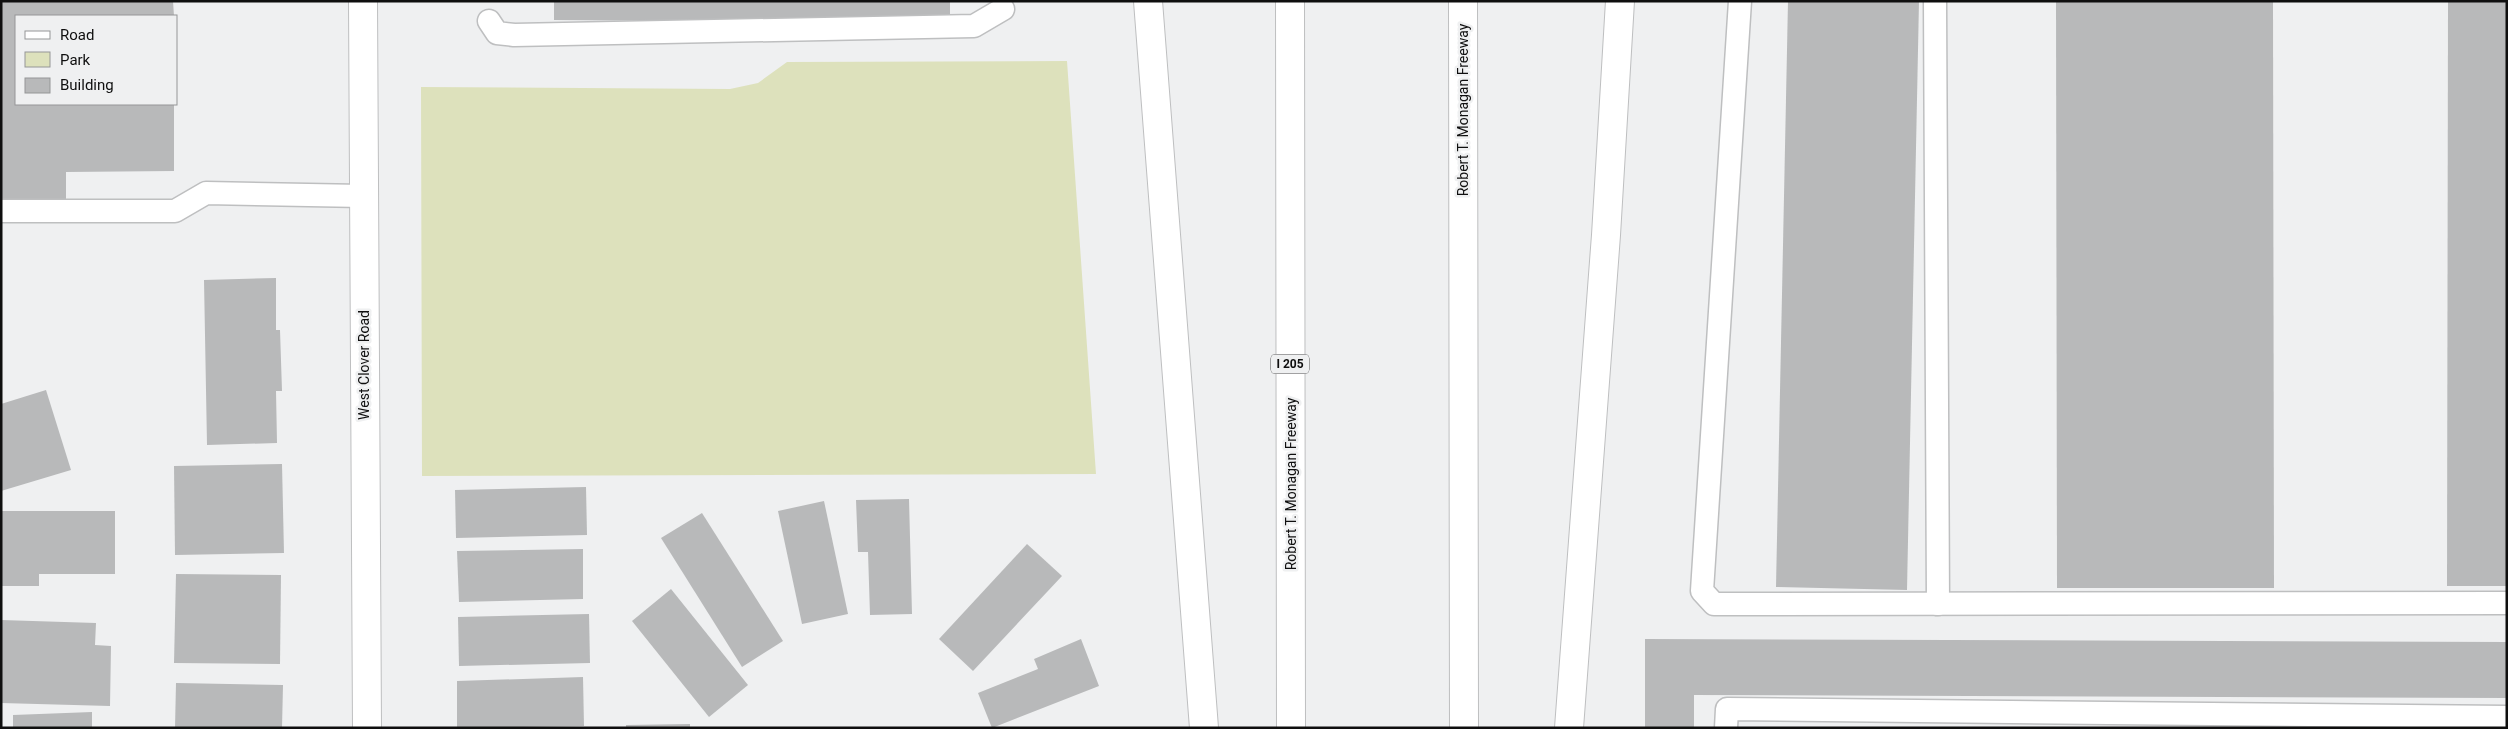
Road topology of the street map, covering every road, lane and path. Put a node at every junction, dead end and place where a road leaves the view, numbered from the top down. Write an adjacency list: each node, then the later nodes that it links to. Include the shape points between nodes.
1 (363, 1): 10 (main road, West Clover Road)
2 (1148, 1): 16 (main road)
3 (1290, 1): 17 (main road, Robert T. Monagan Freeway / I 205)
4 (1463, 1): 18 (main road, Robert T. Monagan Freeway)
5 (1620, 1): 19 (main road)
6 (1740, 1): 13 (lane, via 1702,591 1714,604)
7 (1935, 1): 13 (lane)
8 (1003, 9): 9 (lane, via 974,26 514,35 497,34)
9 (489, 21)
10 (363, 196): 11 (lane, via 206,193 175,211); 15 (main road, West Clover Road)
11 (1, 211)
12 (2507, 603): 13 (lane)
13 (1938, 604)
14 (2507, 717): 20 (lane, via 1727,710)
15 (367, 728)
16 (1204, 728)
17 (1291, 728)
18 (1464, 728)
19 (1569, 728)
20 (1726, 728)

